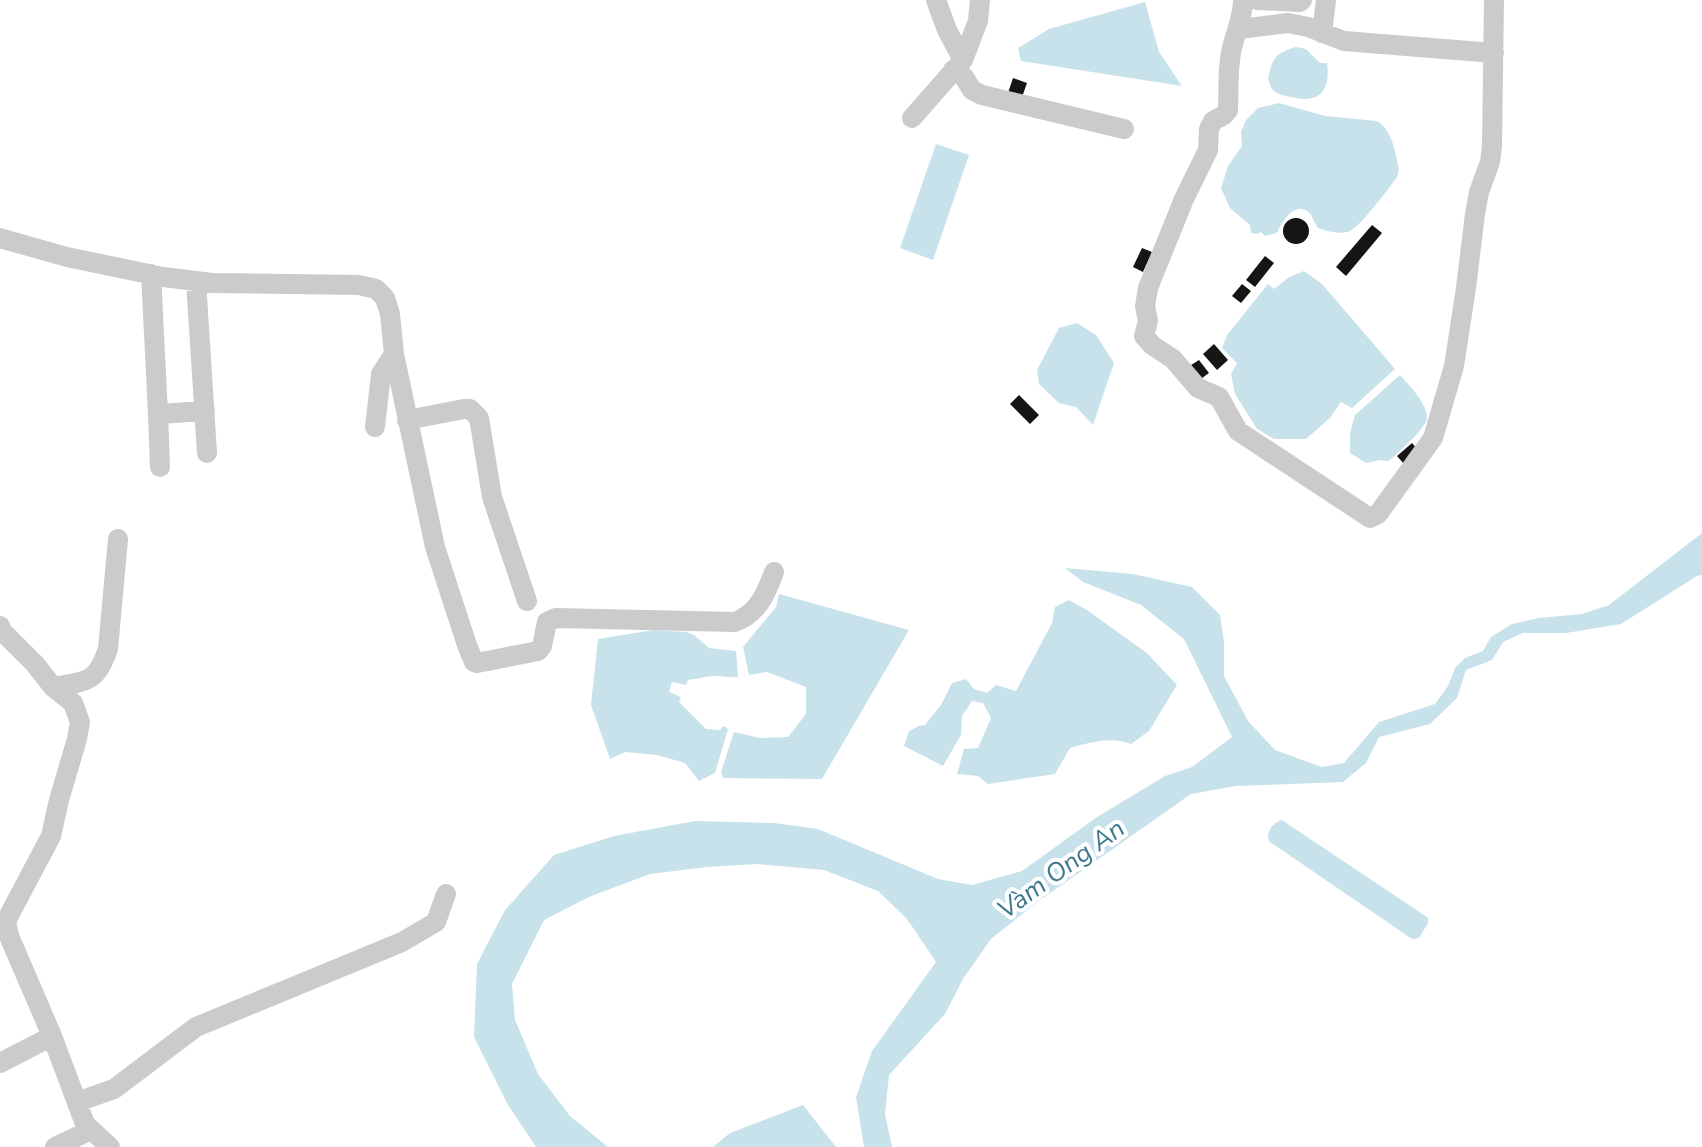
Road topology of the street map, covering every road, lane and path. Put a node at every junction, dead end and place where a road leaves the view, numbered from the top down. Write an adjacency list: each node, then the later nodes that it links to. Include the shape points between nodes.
1 (936, 0): 11 (street)
2 (980, 0): 11 (street, via 978,21)
3 (1243, 0): 8 (street)
4 (1257, 0): 5 (street)
5 (1302, 0)
6 (1326, 0): 9 (street)
7 (1494, 0): 10 (street)
8 (1239, 29): 9 (street, via 1288,23); 10 (street, via 1230,60 1228,110 1209,129 1208,150 1148,288 1144,336 1198,388 1219,397 1238,431 1370,518 1431,442 1454,366 1475,214 1490,162)
9 (1322, 33): 10 (street, via 1344,41)
10 (1494, 53)
11 (958, 65): 12 (street); 13 (street, via 972,90 982,95)
12 (912, 118)
13 (1124, 129)
14 (0, 238): 15 (street)
15 (151, 274): 16 (street); 19 (street)
16 (196, 281): 17 (street, via 376,289 390,314); 18 (street)
17 (394, 354): 20 (street); 21 (street, via 381,374)
18 (205, 411): 19 (street); 22 (street)
19 (158, 414): 23 (street)
20 (407, 420): 25 (street, via 435,547 474,662 538,651 547,622 556,618 735,622 764,598); 26 (street, via 464,409 479,418 492,497)
21 (375, 427)
22 (207, 453)
23 (160, 467)
24 (118, 539): 28 (street, via 102,666 92,678)
25 (774, 572)
26 (527, 601)
27 (0, 626): 28 (street)
28 (53, 687): 30 (street, via 78,712 77,739 51,836)
29 (446, 894): 33 (street, via 436,922 402,942 196,1027 121,1085)
30 (3, 921): 31 (street)
31 (52, 1036): 32 (street); 33 (street)
32 (0, 1063)
33 (77, 1102): 34 (street)
34 (91, 1130): 35 (street); 36 (street)
35 (55, 1147)
36 (110, 1147)

